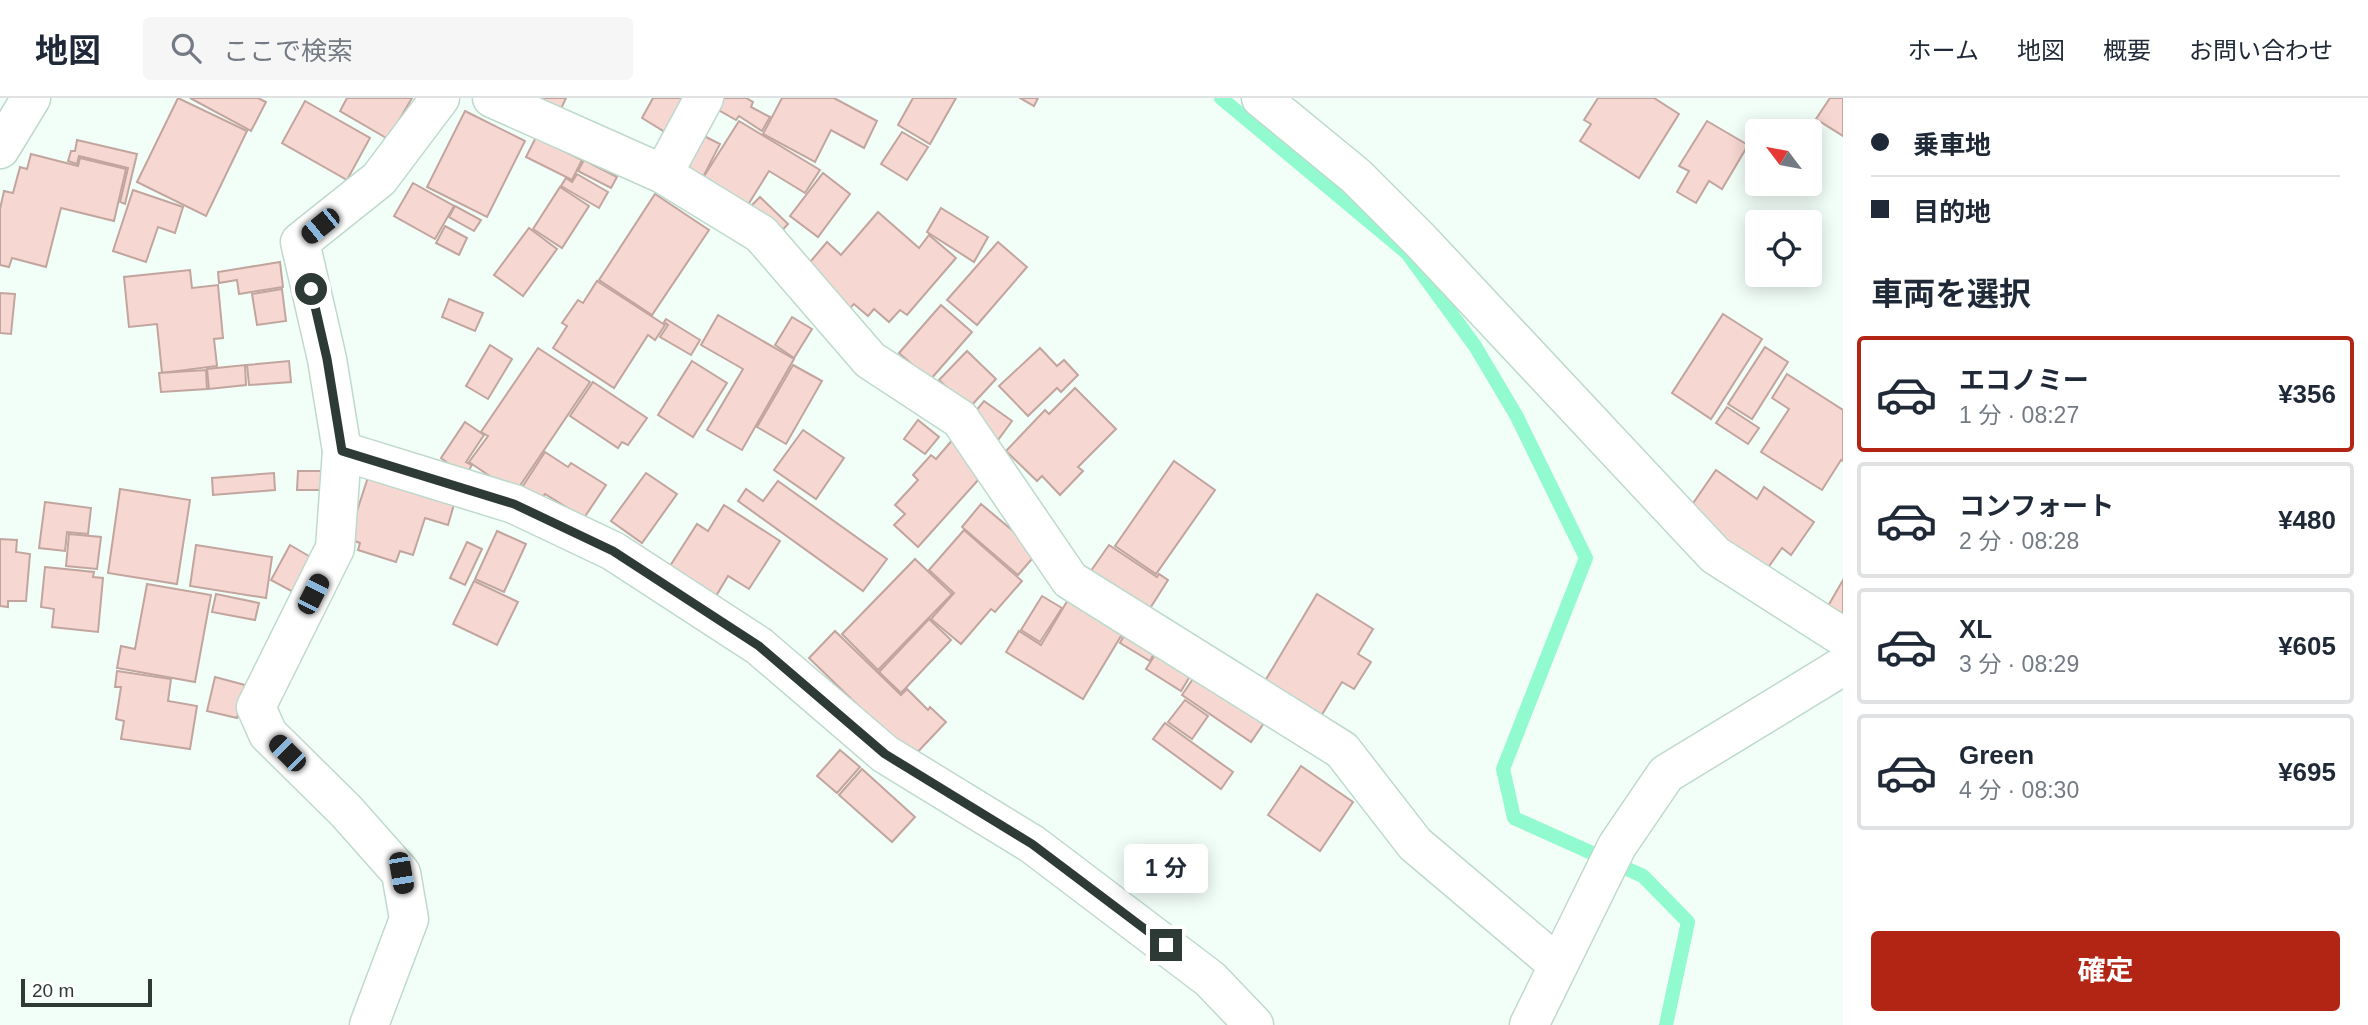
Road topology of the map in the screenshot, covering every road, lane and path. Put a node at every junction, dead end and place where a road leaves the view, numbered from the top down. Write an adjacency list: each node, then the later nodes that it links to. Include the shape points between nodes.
1 (31, 98): 6 (street)
2 (440, 98): 8 (street, via 379,178 300,242)
3 (492, 98): 7 (street)
4 (704, 98): 7 (street)
5 (1261, 98): 9 (street, via 1356,176 1420,240 1715,555)
6 (0, 149)
7 (663, 174): 11 (street, via 761,234 870,360 960,419 1070,580 1342,750 1415,844)
8 (342, 451): 12 (street, via 335,548 256,707 268,734 401,873 409,919); 13 (street, via 514,504 613,551 759,646 885,754 1032,844 1210,979)
9 (1843, 638)
10 (1843, 666): 11 (street, via 1665,774 1617,846)
11 (1558, 965): 14 (street)
12 (369, 1025)
13 (1254, 1025)
14 (1529, 1025)

